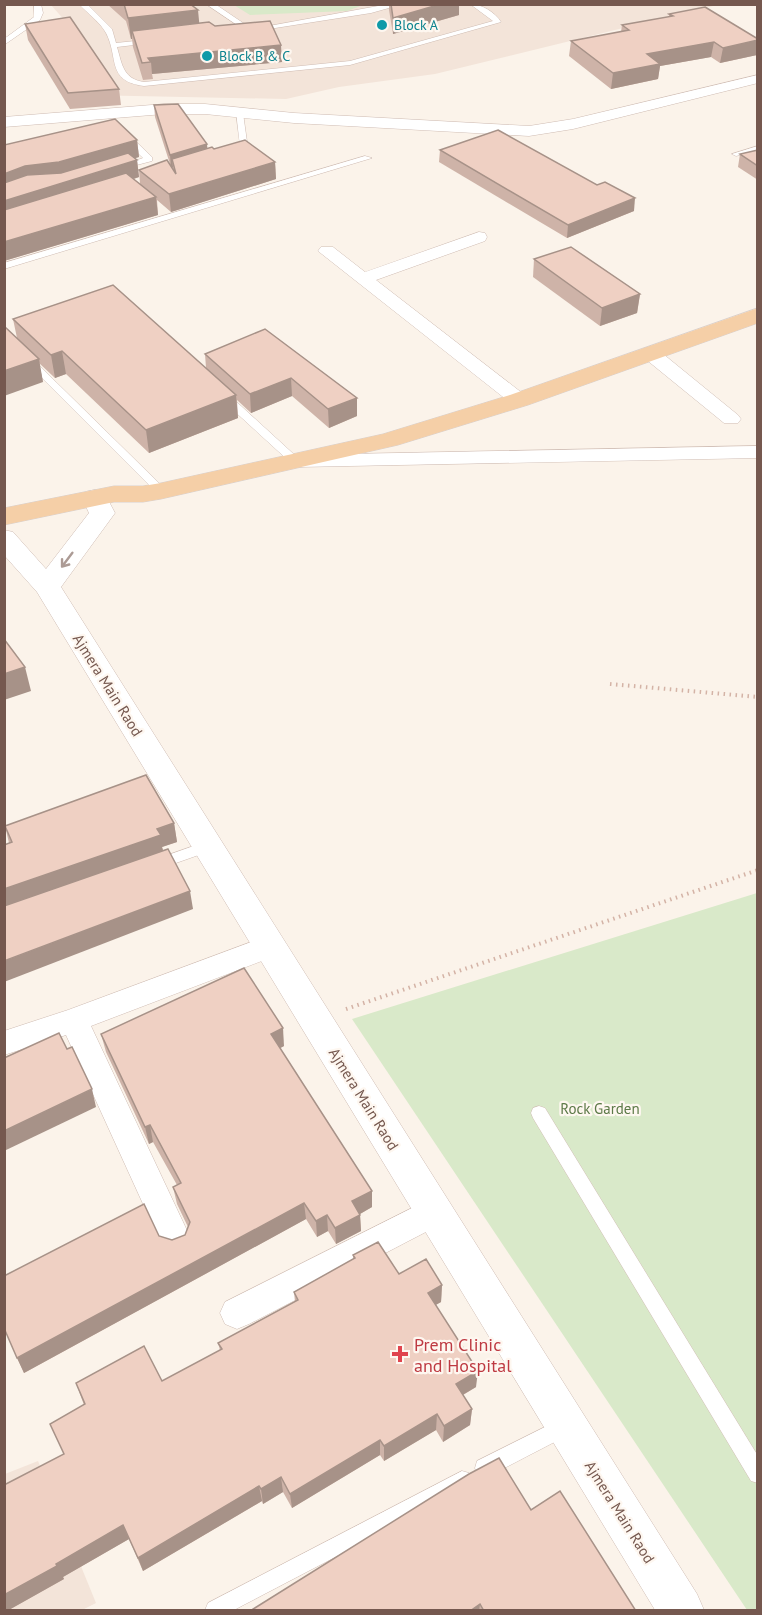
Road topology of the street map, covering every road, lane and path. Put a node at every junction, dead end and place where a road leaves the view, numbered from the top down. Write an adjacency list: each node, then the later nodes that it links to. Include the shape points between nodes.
1 (37, 4): 9 (lane, via 37,18)
2 (82, 4): 10 (lane, via 105,25)
3 (209, 4): 6 (lane)
4 (400, 4): 6 (lane)
5 (473, 4): 10 (lane, via 497,22 364,60 323,66 133,83 121,73)
6 (249, 29): 7 (lane)
7 (238, 31)
8 (159, 40): 10 (lane)
9 (4, 43)
10 (114, 45)
11 (758, 79): 12 (street, via 529,131)
12 (239, 113): 13 (street, via 164,109); 16 (lane)
13 (4, 122)
14 (120, 131): 21 (lane, via 149,159)
15 (758, 148): 17 (lane)
16 (244, 149): 18 (lane); 19 (lane)
17 (736, 154)
18 (223, 155)
19 (253, 155)
20 (368, 158): 25 (lane)
21 (132, 165): 22 (lane); 23 (lane)
22 (120, 168)
23 (141, 172)
24 (279, 174): 25 (lane)
25 (288, 181): 28 (lane, via 165,214)
26 (479, 237): 29 (street)
27 (327, 251): 29 (street)
28 (4, 266)
29 (363, 279): 34 (street)
30 (758, 315): 32 (main road)
31 (4, 334): 38 (lane)
32 (650, 353): 34 (main road); 35 (street)
33 (219, 392): 37 (lane)
34 (519, 400): 37 (main road, via 389,440)
35 (731, 419)
36 (758, 452): 37 (street)
37 (295, 461): 38 (main road)
38 (152, 493): 39 (main road, via 117,509)
39 (99, 505): 40 (main road); 41 (main road); 42 (street, one-way to 42)
40 (4, 517)
41 (4, 537): 42 (street, Ajmera Main Raod)
42 (47, 586): 45 (street, Ajmera Main Raod)
43 (610, 684): 44 (path)
44 (758, 697)
45 (208, 846): 47 (lane); 48 (street, Ajmera Main Raod)
46 (758, 870): 50 (path)
47 (137, 871)
48 (270, 946): 49 (street); 50 (street, Ajmera Main Raod)
49 (74, 1020): 51 (street); 54 (street)
50 (315, 1020): 53 (street, Ajmera Main Raod)
51 (4, 1043)
52 (539, 1113): 57 (lane)
53 (434, 1212): 55 (street); 56 (street, Ajmera Main Raod)
54 (175, 1239)
55 (237, 1314)
56 (566, 1425): 58 (lane); 59 (street, Ajmera Main Raod)
57 (758, 1474)
58 (215, 1611)
59 (681, 1611)

